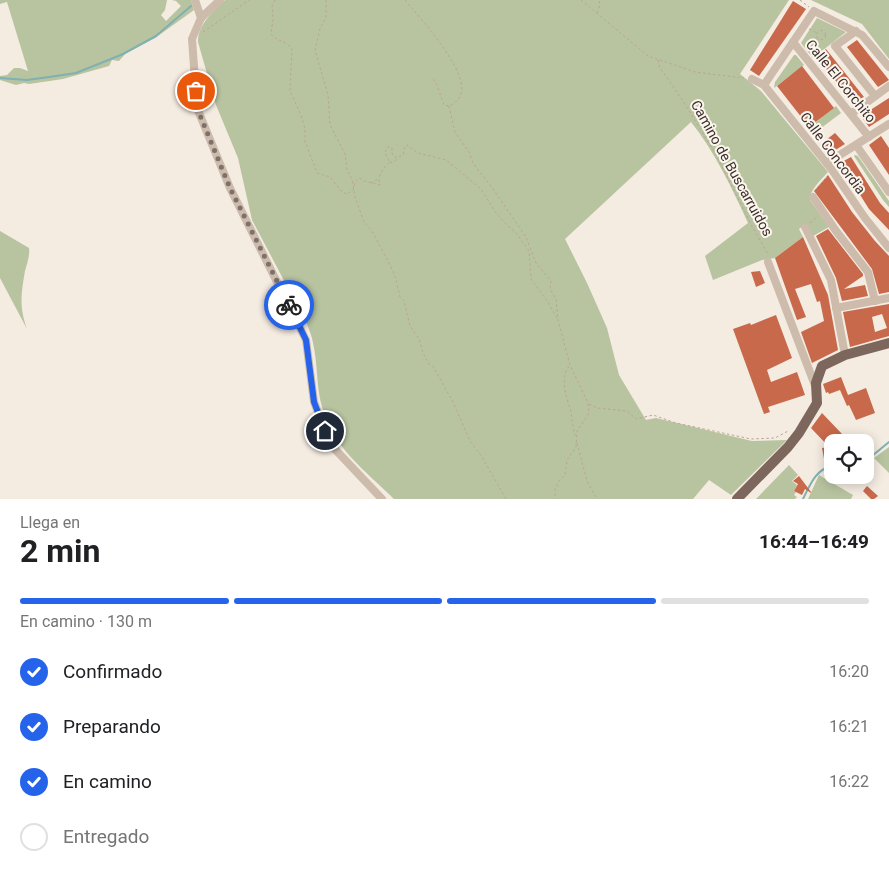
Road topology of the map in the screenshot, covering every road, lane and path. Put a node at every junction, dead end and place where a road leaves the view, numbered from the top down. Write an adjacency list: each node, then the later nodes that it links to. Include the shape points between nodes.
1 (195, 0): 12 (street)
2 (220, 0): 12 (street)
3 (249, 0): 15 (path)
4 (276, 0): 36 (path, via 272,6 271,34 292,49 290,91 301,114 305,129 303,136 315,171 330,177 345,194)
5 (326, 0): 36 (path, via 326,17 315,50 328,96 330,125 345,154)
6 (405, 0): 25 (path, via 447,53 460,76 461,96)
7 (581, 0): 11 (path)
8 (599, 0): 11 (path)
9 (800, 0): 10 (path)
10 (814, 11): 13 (street); 16 (street)
11 (597, 14): 18 (path, via 648,56)
12 (201, 18): 15 (street)
13 (856, 31): 19 (street); 24 (street, via 835,46)
14 (818, 38): 17 (path)
15 (192, 40): 56 (street, via 197,108 230,188 306,340 314,402 331,445)
16 (793, 42): 17 (street, Calle El Corchito); 22 (street)
17 (802, 53): 26 (street, Calle El Corchito)
18 (658, 60): 21 (path, via 695,72); 42 (path, Camino de Buscarruidos, via 715,153 768,253)
19 (889, 67)
20 (432, 77): 25 (path, via 444,105)
21 (752, 79): 22 (street, Calle Concordia)
22 (764, 85): 32 (street, Calle Concordia)
23 (889, 86): 24 (street)
24 (875, 96): 26 (street)
25 (449, 106): 46 (path, via 456,132 473,163 526,237 536,263 550,281)
26 (851, 114): 28 (street, Calle El Corchito)
27 (889, 124): 28 (street)
28 (870, 137): 29 (street)
29 (856, 145): 32 (street); 37 (street)
30 (400, 157): 31 (path); 31 (path, via 394,157 392,148 387,147 385,153); 46 (path, via 407,145 418,153 446,160 481,189 496,213 529,251 531,279)
31 (390, 163): 34 (path)
32 (827, 163): 33 (street, Calle Concordia)
33 (832, 170): 38 (path, via 814,191); 41 (street, Calle Concordia)
34 (378, 179): 35 (path); 35 (path, via 379,186)
35 (370, 183): 36 (path, via 358,178)
36 (354, 187): 57 (path, via 359,210 391,267 410,326 423,353)
37 (889, 192)
38 (814, 197): 39 (street)
39 (823, 212): 40 (path); 44 (street, via 868,272)
40 (805, 227): 45 (street, via 831,280)
41 (889, 248)
42 (768, 262): 51 (street)
43 (889, 298): 44 (street)
44 (875, 301): 45 (street)
45 (836, 308): 48 (street)
46 (558, 320): 50 (path)
47 (889, 343): 48 (main road)
48 (845, 355): 49 (main road)
49 (825, 364): 51 (street, via 813,368); 52 (main road)
50 (570, 365): 53 (path); 55 (path, via 565,372 566,401)
51 (807, 366): 52 (street)
52 (817, 390): 54 (main road, via 817,403)
53 (588, 403): 54 (path, via 597,408 627,412 636,419 653,415 751,439 775,438 791,430); 55 (path, via 589,415 577,432)
54 (799, 433): 60 (main road)
55 (576, 440): 58 (path, via 576,447 567,460 567,472 555,490); 59 (path, via 587,481)
56 (382, 499)
57 (506, 499)
58 (555, 499)
59 (597, 499)
60 (737, 499)

